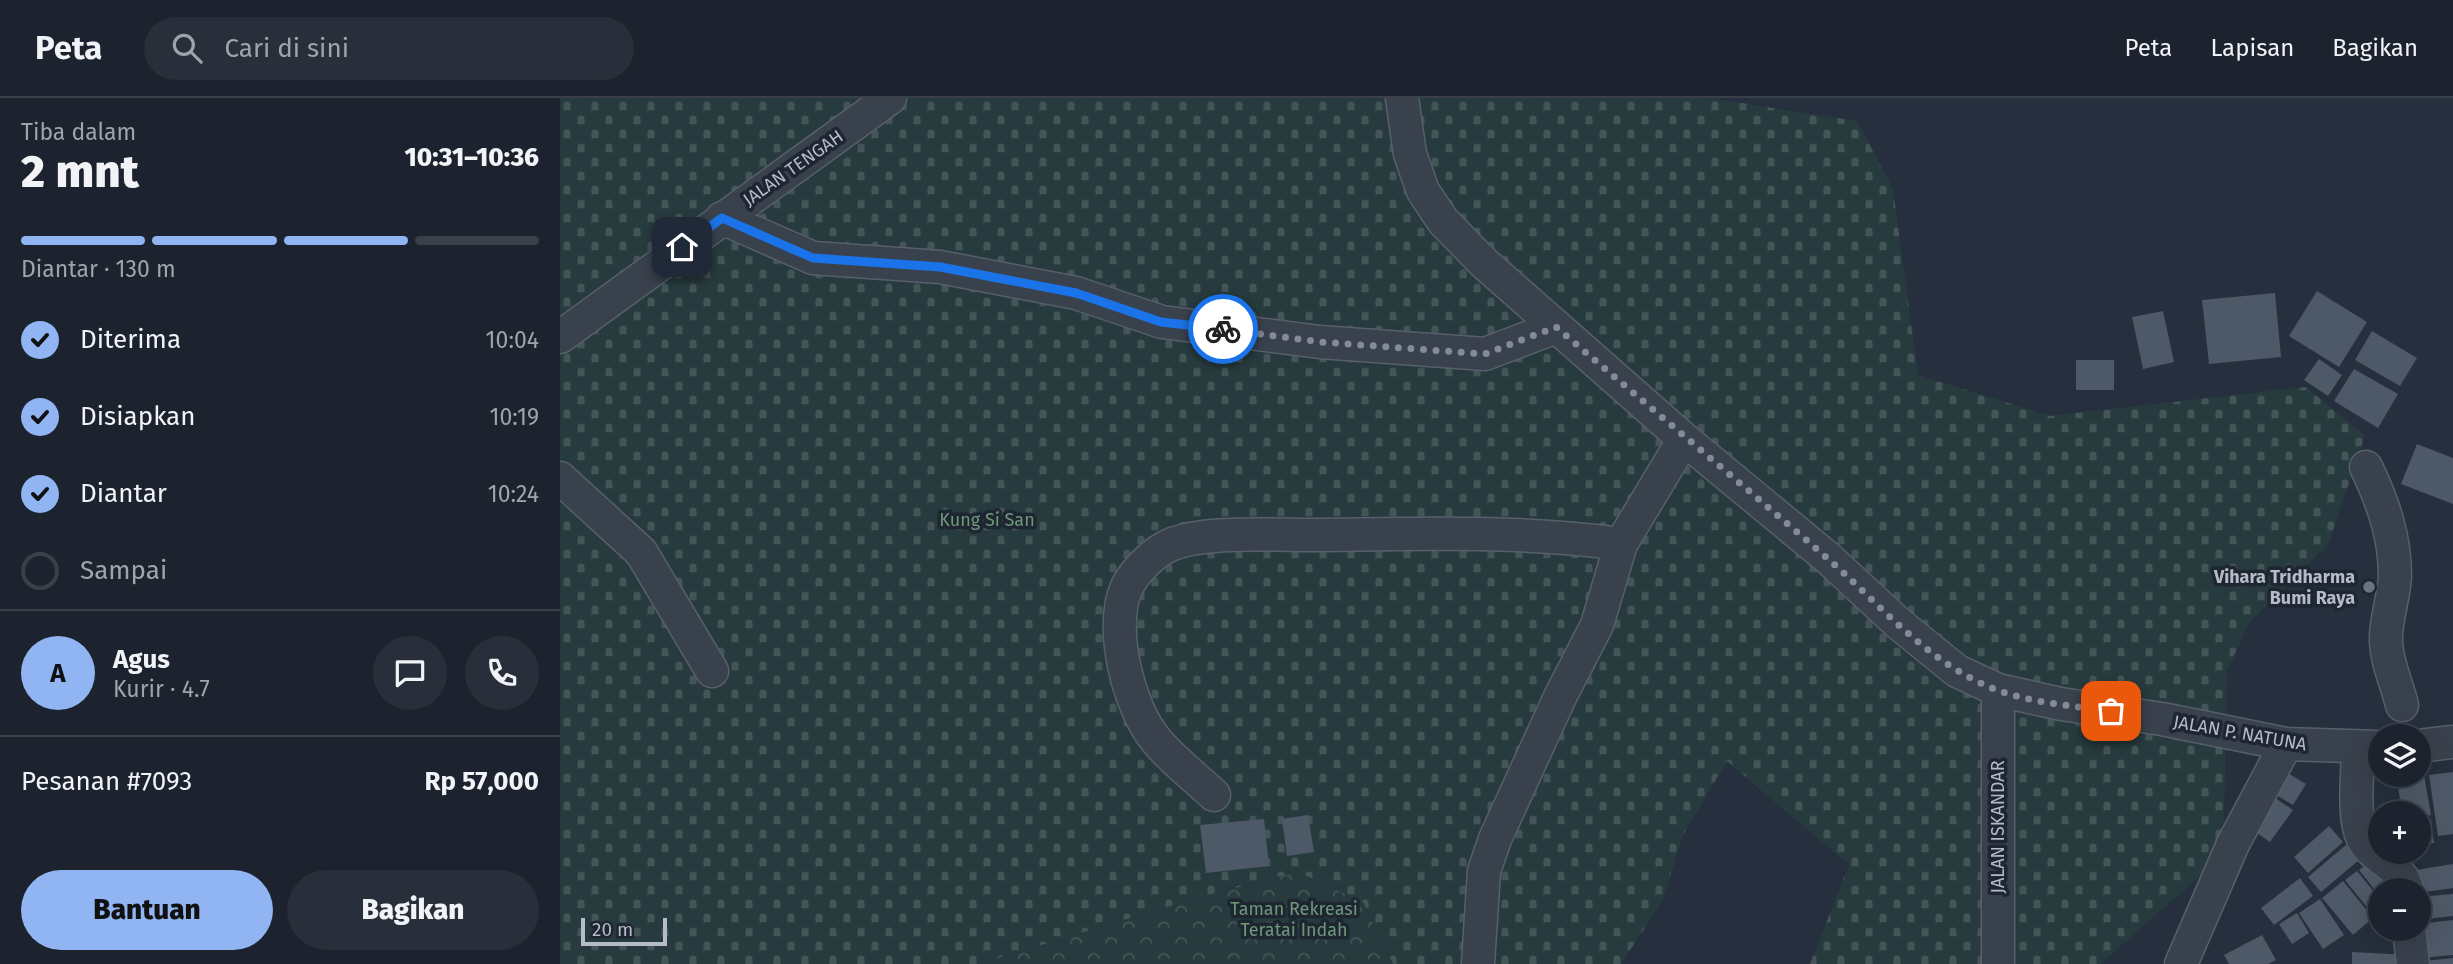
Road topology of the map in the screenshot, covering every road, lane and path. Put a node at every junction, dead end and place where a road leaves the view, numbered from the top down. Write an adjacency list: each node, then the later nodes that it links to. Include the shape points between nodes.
1 (890, 98): 3 (street, JALAN TENGAH)
2 (1402, 98): 4 (street, JALAN P. NATUNA, via 1410,154 1423,191 1483,262)
3 (722, 218): 4 (street, via 813,258 940,267 1076,293 1161,322 1321,342 1485,354); 5 (street, JALAN TENGAH)
4 (1556, 327): 6 (street, JALAN P. NATUNA)
5 (560, 337)
6 (1684, 439): 9 (street); 11 (street, JALAN P. NATUNA, via 1957,671)
7 (2366, 467): 12 (street, via 2385,506 2393,551 2395,578 2386,639 2388,662)
8 (560, 478): 10 (street, via 641,552)
9 (1621, 544): 18 (street, via 1555,535 1251,535 1184,540 1165,547 1142,566 1126,589 1121,615 1123,662 1136,709 1155,740); 21 (street, via 1597,625 1484,871)
10 (712, 671)
11 (1997, 690): 15 (street, JALAN P. NATUNA); 22 (street, JALAN ISKANDAR)
12 (2407, 724)
13 (2431, 735): 14 (street)
14 (2453, 741)
15 (2286, 744): 16 (street, JALAN P. NATUNA); 23 (street, via 2233,844)
16 (2368, 747)
17 (2368, 758): 19 (street, via 2361,836 2370,852)
18 (1214, 795)
19 (2402, 878)
20 (2410, 941): 24 (street)
21 (1478, 964)
22 (1997, 964)
23 (2181, 964)
24 (2413, 964)

